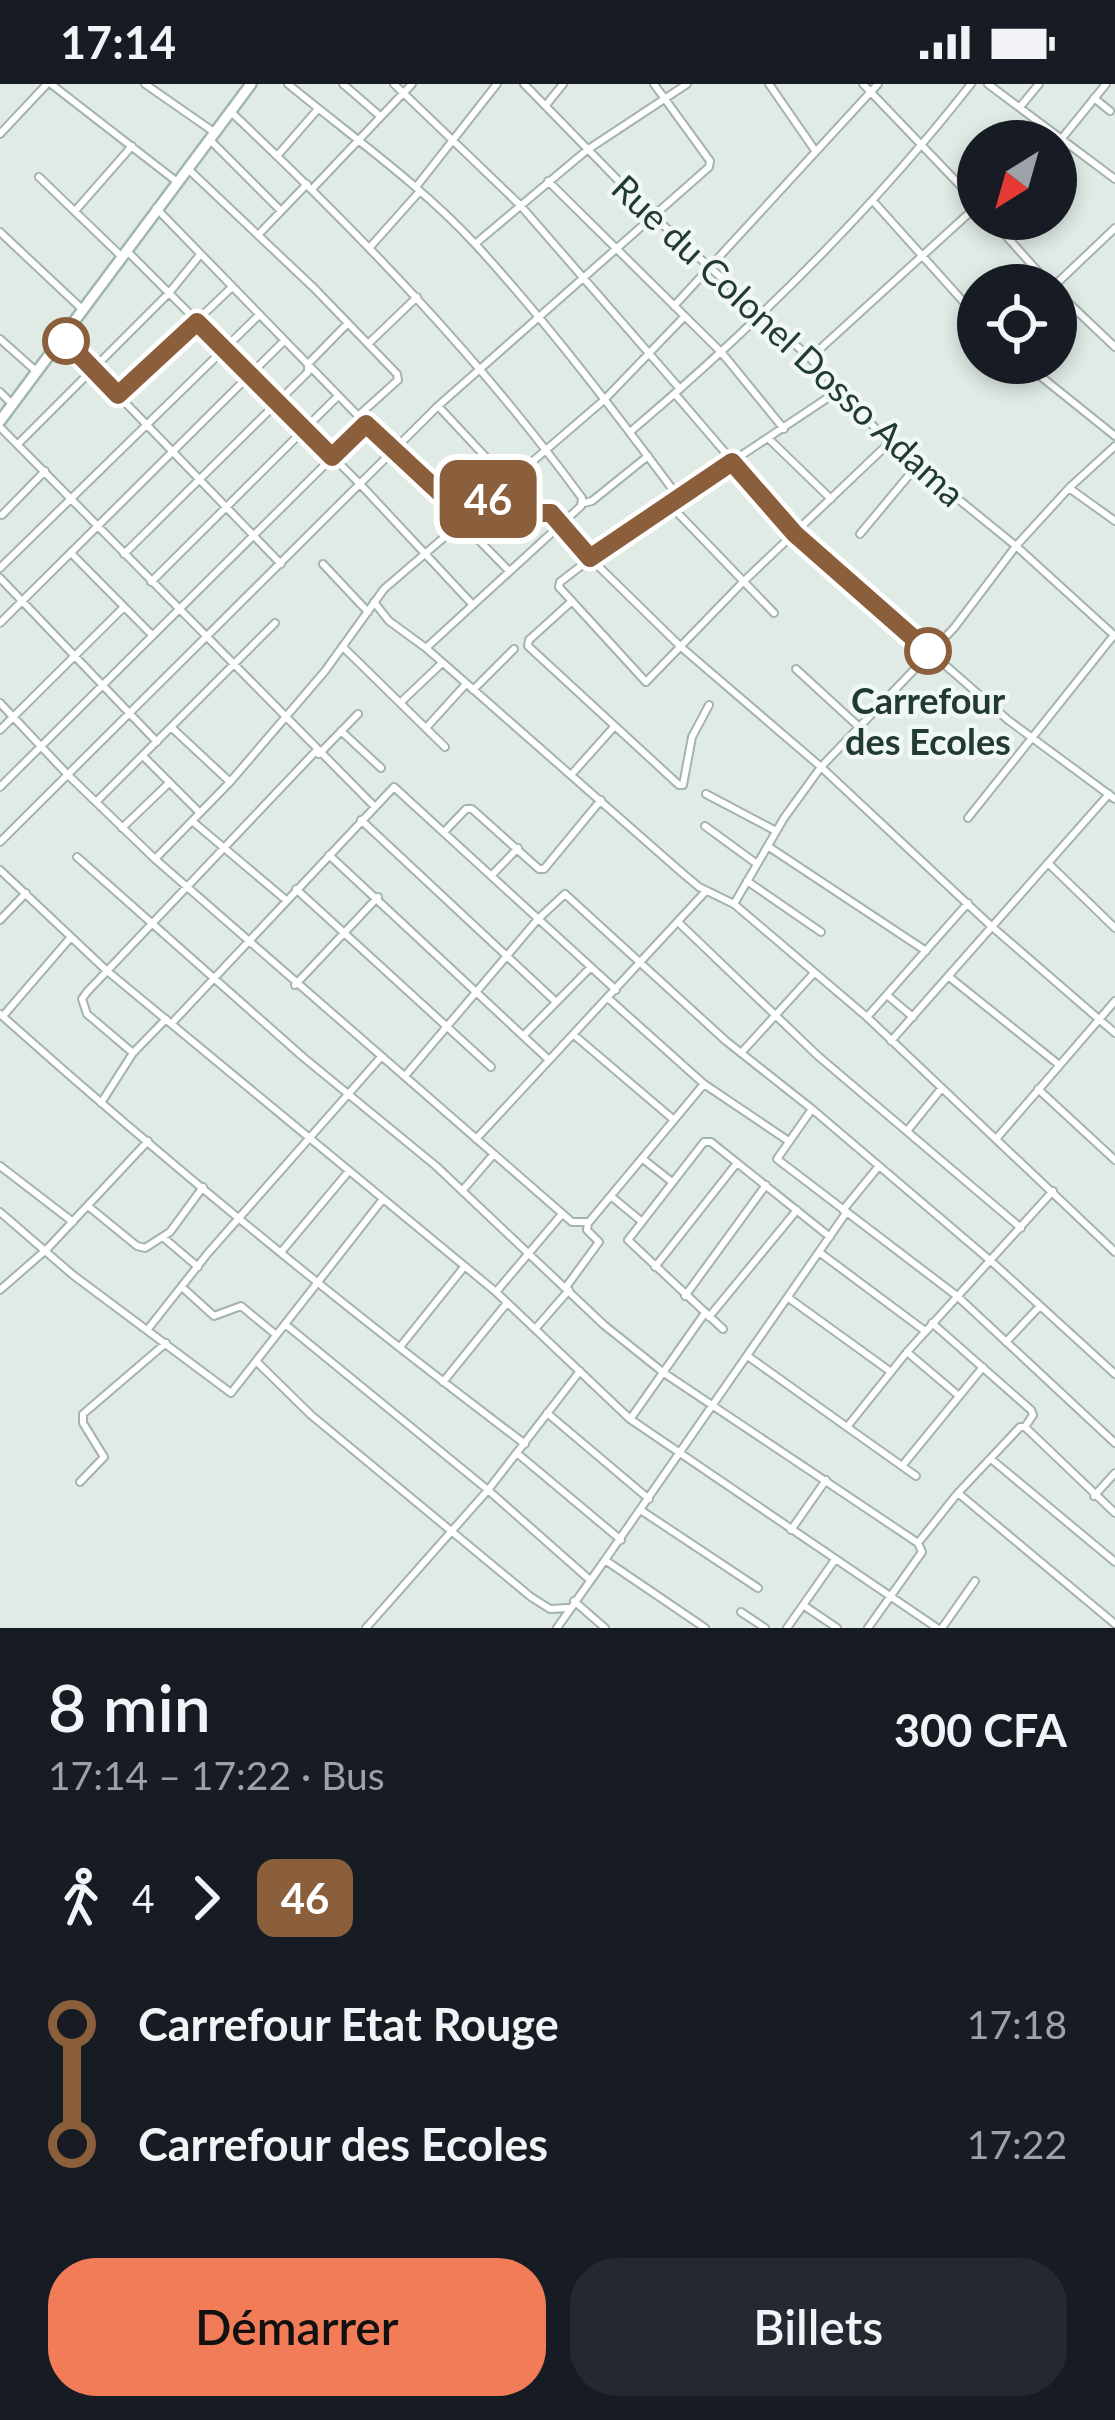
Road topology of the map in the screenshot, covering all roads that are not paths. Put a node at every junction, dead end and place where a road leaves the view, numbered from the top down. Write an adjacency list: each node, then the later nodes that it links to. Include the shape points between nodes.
1 (50, 84): 34 (street); 39 (street)
2 (145, 84): 35 (street)
3 (251, 84): 29 (street)
4 (287, 84): 28 (street)
5 (343, 84): 31 (street)
6 (394, 84): 22 (street)
7 (412, 84): 22 (street)
8 (497, 84): 37 (street)
9 (524, 84): 26 (street, Rue du Colonel Dosso Adama)
10 (563, 84): 26 (street)
11 (654, 84): 25 (street)
12 (687, 84): 25 (street)
13 (769, 84): 40 (street)
14 (863, 84): 23 (street)
15 (878, 84): 23 (street)
16 (970, 84): 38 (street)
17 (988, 84): 21 (street)
18 (1006, 84): 21 (street)
19 (1039, 84): 27 (street)
20 (1106, 84): 24 (street)
21 (999, 92): 27 (street)
22 (404, 93): 31 (street); 37 (street)
23 (871, 93): 38 (street); 40 (street)
24 (1094, 98): 30 (street); 33 (street)
25 (663, 100): 42 (street); 58 (street, via 711,164)
26 (546, 105): 42 (street, Rue du Colonel Dosso Adama)
27 (1020, 107): 32 (street)
28 (318, 109): 36 (street); 43 (street)
29 (230, 111): 35 (street); 43 (street)
30 (1110, 111)
31 (380, 116): 36 (street)
32 (1038, 120)
33 (1073, 120)
34 (0, 134)
35 (211, 136): 45 (street); 57 (street)
36 (357, 140): 51 (street); 52 (street)
37 (454, 141): 52 (street); 54 (street)
38 (923, 144): 50 (street); 53 (street)
39 (131, 146): 48 (street); 56 (street)
40 (814, 149): 72 (street)
41 (1077, 149): 46 (street)
42 (587, 150): 49 (street); 58 (street, Rue du Colonel Dosso Adama)
43 (277, 156): 51 (street)
44 (1115, 166): 46 (street)
45 (187, 168): 48 (street); 62 (street)
46 (1112, 176)
47 (39, 177): 56 (street)
48 (176, 181): 55 (street)
49 (548, 181): 54 (street); 66 (street)
50 (957, 182)
51 (310, 187): 57 (street); 65 (street)
52 (418, 189): 64 (street); 65 (street)
53 (873, 201): 68 (street); 81 (street)
54 (520, 205): 64 (street); 73 (street)
55 (156, 208): 67 (street); 69 (street)
56 (75, 211): 67 (street)
57 (281, 212): 62 (street)
58 (652, 215): 66 (street); 72 (street, Rue du Colonel Dosso Adama)
59 (957, 223): 68 (street)
60 (1115, 228): 71 (street)
61 (0, 232): 79 (street)
62 (259, 234): 86 (street)
63 (1010, 240): 70 (street)
64 (476, 244): 84 (street)
65 (371, 247): 77 (street)
66 (616, 248): 73 (street); 78 (street)
67 (123, 252): 75 (street); 79 (street)
68 (922, 254): 76 (street); 95 (street)
69 (199, 256): 74 (street); 75 (street)
70 (1033, 264)
71 (1077, 265)
72 (709, 270): 78 (street); 81 (street, Rue du Colonel Dosso Adama)
73 (581, 279): 84 (street); 94 (street)
74 (231, 288): 82 (street); 85 (street)
75 (169, 293): 85 (street); 97 (street)
76 (957, 294)
77 (417, 297): 90 (street); 98 (street)
78 (674, 306): 83 (street)
79 (82, 309): 87 (street)
80 (1077, 310): 91 (street)
81 (761, 315): 93 (street); 95 (street, Rue du Colonel Dosso Adama)
82 (258, 316): 89 (street); 92 (street)
83 (684, 317): 93 (street); 94 (street)
84 (539, 319): 98 (street); 107 (street)
85 (197, 322): 92 (street); 105 (street)
86 (349, 323): 90 (street); 96 (street)
87 (62, 337): 97 (street); 99 (street)
88 (0, 339): 99 (street)
89 (284, 341): 96 (street); 100 (street)
90 (368, 344): 111 (street, via 398,377)
91 (1115, 347)
92 (224, 350): 100 (street); 113 (street)
93 (722, 353): 104 (street); 115 (street)
94 (649, 354): 104 (street); 107 (street)
95 (810, 358): 102 (street, Rue du Colonel Dosso Adama)
96 (308, 364): 106 (street); 109 (street)
97 (91, 368): 105 (street); 121 (street)
98 (481, 369): 110 (street); 123 (street)
99 (36, 371): 108 (street)
100 (250, 376): 109 (street); 125 (street)
101 (1050, 384): 118 (street)
102 (841, 389): 115 (street); 120 (street, Rue du Colonel Dosso Adama)
103 (0, 392): 108 (street)
104 (678, 392): 117 (street); 128 (street)
105 (118, 395): 113 (street)
106 (338, 396): 111 (street); 116 (street)
107 (604, 400): 117 (street); 123 (street)
108 (12, 404): 112 (street)
109 (278, 404): 116 (street); 131 (street)
110 (438, 406): 124 (street); 132 (street)
111 (358, 416): 114 (street)
112 (0, 424): 121 (street)
113 (147, 424): 125 (street); 135 (street)
114 (366, 424): 124 (street); 127 (street)
115 (784, 429): 119 (street)
116 (306, 432): 127 (street); 140 (street)
117 (630, 432): 126 (street)
118 (1115, 436)
119 (769, 439): 128 (street); 137 (street)
120 (889, 443): 129 (street, Rue du Colonel Dosso Adama); 137 (street)
121 (18, 444): 130 (street)
122 (1115, 446): 134 (street)
123 (545, 449): 132 (street); 138 (street)
124 (395, 450): 133 (street); 142 (street)
125 (174, 452): 131 (street); 145 (street)
126 (648, 456): 136 (street); 138 (street)
127 (332, 457): 133 (street); 146 (street)
128 (732, 462): 136 (street); 147 (street)
129 (916, 467): 148 (street); 149 (street, Rue du Colonel Dosso Adama)
130 (45, 471): 135 (street); 141 (street)
131 (201, 479): 140 (street); 151 (street)
132 (508, 481): 142 (street); 144 (street)
133 (360, 484): 152 (street); 154 (street)
134 (1069, 488): 143 (street); 149 (street)
135 (72, 498): 145 (street); 156 (street)
136 (680, 499): 139 (street)
137 (832, 499): 147 (street)
138 (584, 502): 144 (street)
139 (670, 506): 153 (street); 160 (street)
140 (227, 507): 146 (street); 159 (street)
141 (2, 515)
142 (464, 521): 152 (street); 157 (street)
143 (1115, 521)
144 (558, 524): 153 (street); 157 (street)
145 (98, 526): 150 (street); 151 (street)
146 (253, 533): 154 (street); 166 (street)
147 (795, 534): 160 (street); 178 (street)
148 (860, 534)
149 (1016, 546): 172 (street, Rue du Colonel Dosso Adama); 178 (street)
150 (71, 553): 161 (street); 165 (street)
151 (124, 554): 159 (street)
152 (427, 554): 163 (street); 164 (street)
153 (590, 558): 162 (street, via 559,584); 175 (street)
154 (281, 564): 173 (street)
155 (323, 564): 167 (street)
156 (0, 568)
157 (508, 571): 164 (street)
158 (0, 578): 161 (street)
159 (151, 582): 166 (street)
160 (743, 582): 168 (street); 175 (street)
161 (22, 601): 169 (street); 179 (street)
162 (572, 601): 175 (street, via 646,682); 195 (street, via 528,646)
163 (374, 602): 167 (street); 176 (street)
164 (472, 604): 176 (street)
165 (124, 608): 171 (street); 179 (street)
166 (178, 610): 171 (street); 173 (street)
167 (368, 612): 174 (street)
168 (774, 613)
169 (0, 623)
170 (274, 623): 181 (street)
171 (152, 635): 183 (street)
172 (1115, 636): 198 (street)
173 (206, 637): 181 (street); 188 (street)
174 (343, 647): 186 (street); 191 (street)
175 (681, 647): 204 (street)
176 (426, 648): 180 (street)
177 (514, 649): 184 (street)
178 (929, 652): 192 (street); 198 (street)
179 (75, 657): 183 (street); 190 (street)
180 (442, 663): 184 (street); 186 (street)
181 (231, 665): 191 (street); 193 (street)
182 (796, 669): 192 (street)
183 (103, 686): 188 (street); 200 (street)
184 (469, 687): 194 (street); 207 (street)
185 (0, 703): 190 (street)
186 (400, 703): 194 (street)
187 (710, 705): 195 (street, via 692,737 681,786)
188 (127, 712): 199 (street); 206 (street)
189 (358, 714): 197 (street)
190 (13, 717): 196 (street); 200 (street)
191 (285, 718): 202 (street); 208 (street)
192 (857, 725): 204 (street)
193 (171, 727): 199 (street); 208 (street)
194 (426, 728): 201 (street)
195 (613, 728): 207 (street)
196 (0, 730)
197 (341, 731): 202 (street); 205 (street)
198 (1032, 736): 212 (street); 217 (street)
199 (157, 742): 203 (street)
200 (40, 746): 206 (street); 210 (street)
201 (445, 747)
202 (318, 752): 215 (street); 226 (street)
203 (143, 755): 209 (street); 214 (street)
204 (821, 766): 223 (street); 242 (street)
205 (381, 769)
206 (68, 776): 214 (street); 224 (street)
207 (570, 776): 213 (street)
208 (230, 782): 216 (street)
209 (169, 783): 216 (street); 221 (street)
210 (0, 787)
211 (706, 794): 223 (street)
212 (1112, 796): 232 (street)
213 (601, 800): 227 (street, via 544,869); 238 (street)
214 (95, 802): 221 (street)
215 (374, 806): 218 (street); 222 (street, via 394,787)
216 (200, 814): 219 (street)
217 (968, 818)
218 (361, 820): 228 (street); 255 (street)
219 (192, 821): 226 (street); 230 (street)
220 (706, 826): 231 (street)
221 (122, 828): 230 (street)
222 (446, 831): 227 (street, via 469,808); 234 (street)
223 (776, 831): 225 (street)
224 (0, 842)
225 (768, 846): 231 (street); 254 (street)
226 (223, 848): 236 (street); 241 (street)
227 (518, 848): 234 (street)
228 (329, 855): 237 (street); 240 (street)
229 (77, 856): 246 (street)
230 (155, 859): 236 (street)
231 (757, 863): 235 (street)
232 (1048, 863): 248 (street); 249 (street)
233 (0, 870): 239 (street)
234 (492, 875): 244 (street)
235 (747, 881): 243 (street); 250 (street)
236 (188, 888): 246 (street); 253 (street)
237 (296, 889): 241 (street); 251 (street)
238 (706, 891): 243 (street); 247 (street)
239 (26, 893): 245 (street); 252 (street)
240 (378, 897): 251 (street); 264 (street)
241 (286, 899): 253 (street)
242 (968, 903): 248 (street); 254 (street)
243 (734, 904): 259 (street)
244 (538, 919): 255 (street); 256 (street, via 565,894); 257 (street)
245 (0, 920)
246 (150, 922): 258 (street); 261 (street)
247 (678, 922): 256 (street); 270 (street)
248 (991, 925): 260 (street); 273 (street)
249 (1115, 928)
250 (821, 932)
251 (344, 933): 262 (street); 275 (street)
252 (71, 936): 258 (street); 269 (street)
253 (247, 941): 261 (street); 262 (street)
254 (926, 951): 265 (street)
255 (508, 955): 264 (street); 267 (street)
256 (640, 964): 263 (street); 281 (street)
257 (590, 968): 263 (street); 267 (street)
258 (106, 970): 274 (street); 280 (street, via 83,1007)
259 (814, 973): 270 (street); 271 (street)
260 (948, 976): 272 (street); 284 (street)
261 (213, 978): 274 (street); 290 (street)
262 (296, 985): 282 (street)
263 (616, 990): 266 (street)
264 (477, 993): 275 (street); 278 (street)
265 (887, 995): 271 (street); 272 (street)
266 (609, 999): 277 (street); 287 (street)
267 (554, 1001): 278 (street)
268 (1115, 1001): 273 (street)
269 (2, 1015): 291 (street)
270 (775, 1017): 281 (street); 294 (street)
271 (868, 1017): 279 (street)
272 (913, 1017): 279 (street)
273 (1099, 1019): 276 (street); 284 (street)
274 (169, 1021): 280 (street); 295 (street)
275 (448, 1027): 285 (street); 286 (street)
276 (1115, 1033)
277 (574, 1035): 283 (street); 293 (street)
278 (523, 1036): 283 (street)
279 (891, 1041): 288 (street)
280 (134, 1053): 291 (street)
281 (741, 1053): 292 (street)
282 (381, 1057): 286 (street); 290 (street)
283 (549, 1060): 296 (street)
284 (1058, 1064): 289 (street)
285 (491, 1067)
286 (405, 1076): 296 (street)
287 (704, 1084): 293 (street); 298 (street)
288 (941, 1089): 294 (street); 297 (street)
289 (1038, 1089): 297 (street); 302 (street)
290 (349, 1093): 295 (street); 310 (street)
291 (101, 1103): 299 (street)
292 (812, 1109): 298 (street); 305 (street)
293 (674, 1120): 301 (street)
294 (907, 1131): 323 (street)
295 (311, 1139): 306 (street); 319 (street)
296 (475, 1139): 300 (street)
297 (996, 1139): 311 (street)
298 (787, 1140): 317 (street, via 777,1159)
299 (148, 1141): 309 (street); 314 (street)
300 (493, 1155): 310 (street); 318 (street)
301 (643, 1160): 307 (street); 312 (street)
302 (1115, 1160)
303 (737, 1162): 307 (street, via 704,1142); 308 (street); 334 (street)
304 (0, 1166): 321 (street)
305 (879, 1166): 317 (street); 331 (street)
306 (349, 1171): 313 (street); 327 (street)
307 (672, 1182): 320 (street)
308 (766, 1185): 315 (street); 341 (street)
309 (203, 1187): 319 (street); 325 (street)
310 (462, 1191): 328 (street)
311 (1053, 1191): 323 (street); 330 (street)
312 (612, 1197): 320 (street); 322 (street)
313 (383, 1199): 333 (street); 335 (street)
314 (88, 1205): 321 (street); 325 (street, via 136,1246)
315 (796, 1210): 324 (street); 345 (street)
316 (0, 1212): 326 (street)
317 (845, 1212): 324 (street); 340 (street)
318 (562, 1214): 322 (street, via 578,1225); 328 (street)
319 (242, 1218): 327 (street); 332 (street)
320 (641, 1221): 334 (street, via 628,1240)
321 (73, 1222): 326 (street)
322 (589, 1222): 338 (street, via 598,1242)
323 (1022, 1228): 331 (street)
324 (830, 1237): 329 (street)
325 (164, 1238): 332 (street)
326 (47, 1250): 337 (street); 348 (street)
327 (282, 1252): 335 (street)
328 (528, 1252): 338 (street); 339 (street)
329 (819, 1252): 342 (street); 351 (street)
330 (1115, 1252)
331 (992, 1262): 340 (street); 344 (street)
332 (198, 1267): 336 (street)
333 (464, 1267): 339 (street); 355 (street)
334 (655, 1267): 341 (street)
335 (317, 1281): 347 (street); 355 (street)
336 (183, 1288): 348 (street); 352 (street, via 214,1316 241,1306)
337 (0, 1289)
338 (568, 1289): 349 (street); 362 (street)
339 (496, 1292): 343 (street)
340 (957, 1296): 346 (street); 353 (street)
341 (685, 1297): 345 (street)
342 (790, 1299): 357 (street); 361 (street)
343 (506, 1303): 349 (street); 364 (street)
344 (1039, 1306): 353 (street); 363 (street)
345 (707, 1315): 350 (street); 362 (street)
346 (932, 1323): 351 (street); 359 (street)
347 (285, 1324): 352 (street); 381 (street)
348 (148, 1329): 354 (street)
349 (535, 1329): 360 (street)
350 (723, 1329)
351 (925, 1331): 356 (street)
352 (277, 1334): 358 (street)
353 (1006, 1342): 372 (street)
354 (166, 1343): 358 (street, via 231,1393); 380 (street, via 83,1414 104,1456)
355 (400, 1347): 364 (street)
356 (907, 1352): 361 (street); 365 (street)
357 (749, 1357): 366 (street); 369 (street)
358 (257, 1362): 388 (street)
359 (983, 1367): 365 (street); 370 (street, via 1034,1414)
360 (580, 1371): 367 (street); 368 (street)
361 (891, 1372): 369 (street)
362 (664, 1373): 366 (street); 368 (street)
363 (1115, 1374)
364 (443, 1382): 371 (street)
365 (959, 1396): 376 (street)
366 (715, 1406): 373 (street); 379 (street)
367 (547, 1414): 371 (street); 384 (street)
368 (630, 1419): 373 (street)
369 (847, 1427): 376 (street)
370 (1025, 1427): 375 (street); 383 (street)
371 (525, 1444): 374 (street)
372 (1115, 1444)
373 (681, 1453): 384 (street); 387 (street)
374 (518, 1454): 381 (street); 389 (street)
375 (991, 1459): 382 (street); 393 (street)
376 (902, 1466): 378 (street)
377 (1115, 1473): 383 (street)
378 (916, 1476)
379 (826, 1480): 387 (street); 390 (street)
380 (80, 1482)
381 (488, 1490): 388 (street); 394 (street)
382 (958, 1493): 390 (street); 401 (street)
383 (1094, 1496): 386 (street)
384 (650, 1499): 385 (street)
385 (642, 1511): 389 (street); 396 (street)
386 (1115, 1513)
387 (790, 1530): 392 (street)
388 (454, 1531): 398 (street, via 542,1606); 402 (street)
389 (621, 1540): 391 (street)
390 (917, 1543): 397 (street, via 922,1552)
391 (605, 1560): 394 (street); 405 (street)
392 (835, 1562): 397 (street); 399 (street)
393 (1115, 1562)
394 (590, 1580): 398 (street)
395 (975, 1581): 410 (street)
396 (758, 1588)
397 (889, 1598): 409 (street); 410 (street)
398 (571, 1605): 403 (street); 404 (street)
399 (803, 1605): 407 (street); 408 (street)
400 (741, 1612): 406 (street)
401 (1115, 1624)
402 (366, 1628)
403 (557, 1628)
404 (605, 1628)
405 (705, 1628)
406 (765, 1628)
407 (787, 1628)
408 (837, 1628)
409 (868, 1628)
410 (939, 1628)

